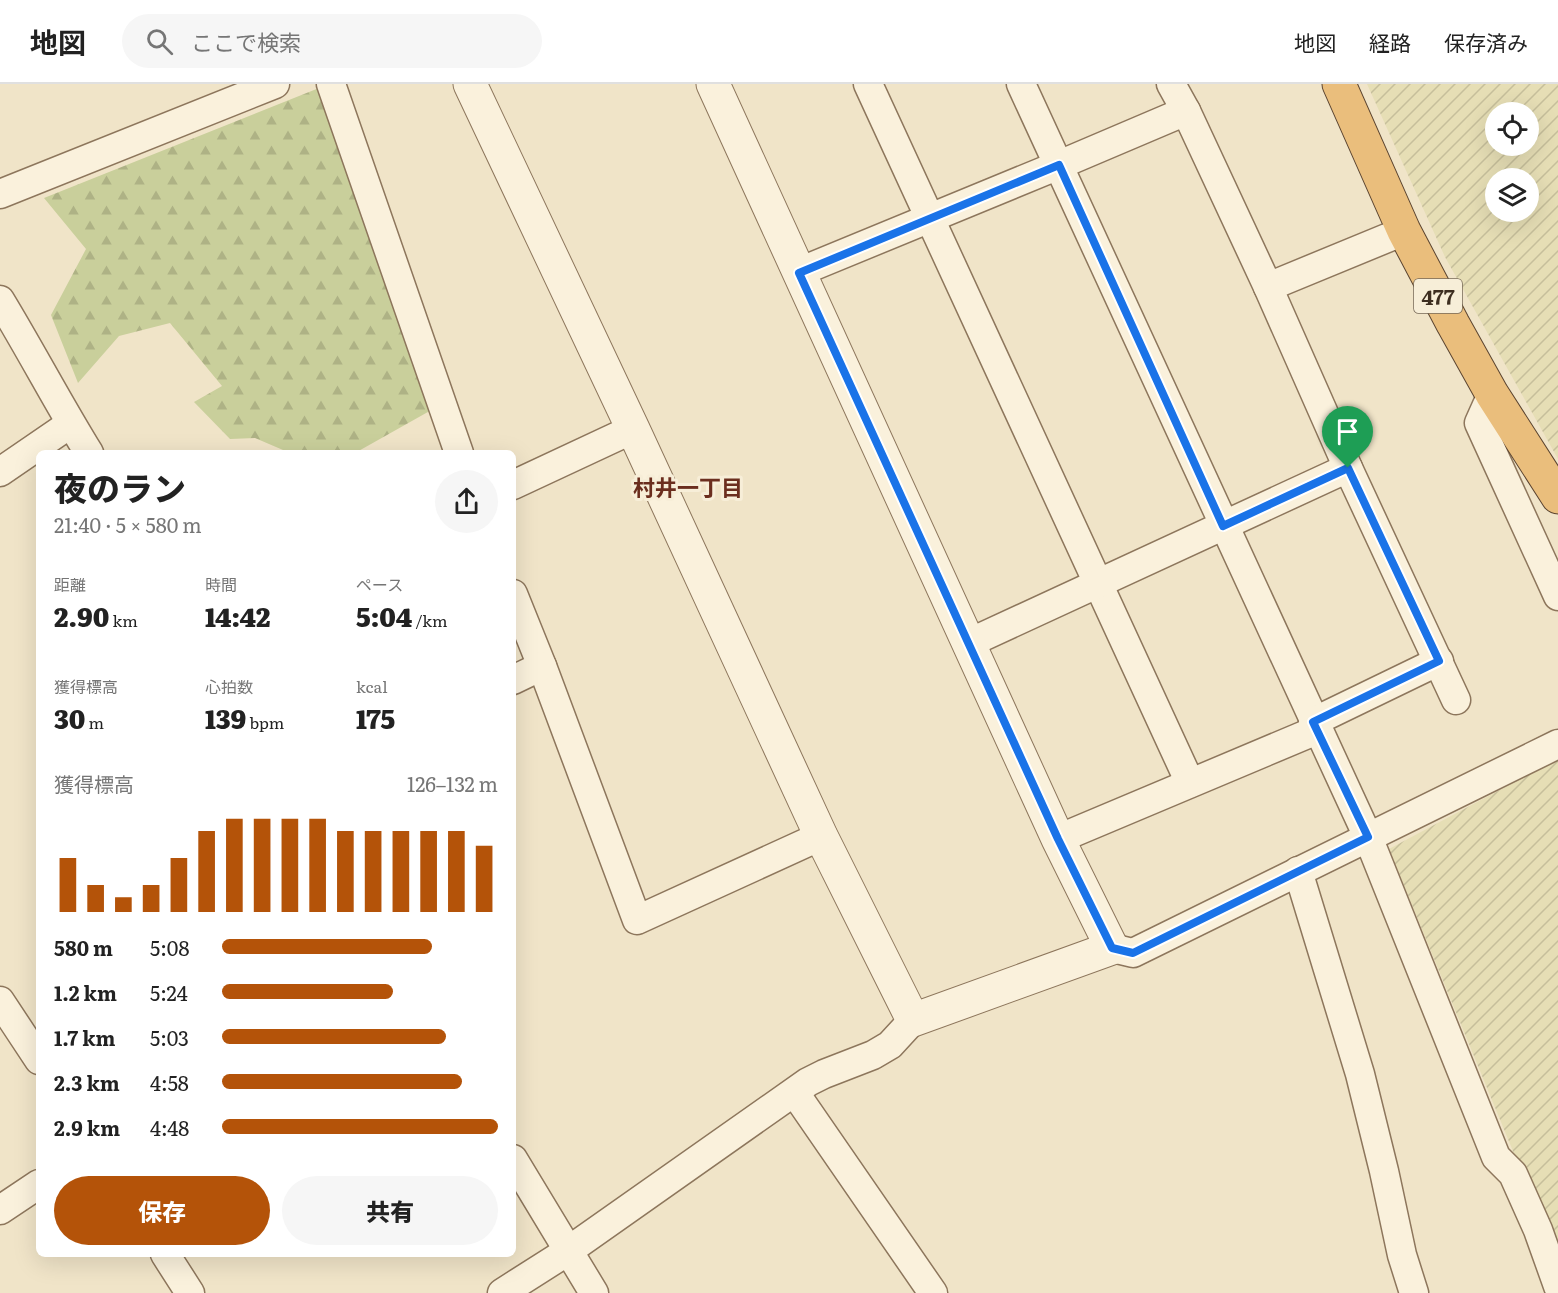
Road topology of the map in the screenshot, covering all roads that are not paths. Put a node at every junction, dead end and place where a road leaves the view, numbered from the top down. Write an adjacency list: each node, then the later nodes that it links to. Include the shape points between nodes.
1 (275, 84): 9 (street)
2 (331, 84): 22 (street)
3 (470, 84): 20 (street)
4 (713, 84): 15 (street)
5 (868, 84): 13 (street)
6 (1021, 84): 11 (street)
7 (1171, 84): 10 (street)
8 (1339, 84): 14 (highway, 477)
9 (245, 89): 12 (street)
10 (1186, 111): 11 (street); 16 (street)
11 (1059, 165): 13 (street); 27 (street)
12 (0, 194)
13 (929, 218): 15 (street); 28 (street)
14 (1404, 231): 16 (street); 18 (highway, 477)
15 (799, 273): 31 (street)
16 (1268, 287): 23 (street)
17 (0, 300): 19 (street)
18 (1492, 394): 26 (highway, 477); 29 (street, via 1479,423)
19 (70, 424): 21 (street); 24 (street)
20 (633, 429): 25 (street); 39 (street)
21 (87, 450)
22 (458, 450)
23 (1348, 468): 27 (street); 32 (street)
24 (0, 472)
25 (516, 484)
26 (1558, 497)
27 (1223, 526): 28 (street); 36 (street)
28 (1099, 583): 31 (street); 38 (street)
29 (1558, 596)
30 (516, 601): 33 (street)
31 (969, 643): 41 (street)
32 (1439, 661): 35 (street); 36 (street)
33 (542, 666): 34 (street); 39 (street, via 637,920)
34 (516, 679)
35 (1456, 700)
36 (1315, 726): 38 (street); 40 (street)
37 (1558, 744): 40 (street)
38 (1190, 783): 41 (street)
39 (821, 836): 45 (street)
40 (1368, 837): 42 (street); 53 (street, via 1496,1157 1513,1174)
41 (1058, 839): 43 (street)
42 (1298, 871): 43 (street, via 1133,953); 58 (street, via 1360,1074)
43 (1112, 948): 45 (street)
44 (0, 1001): 46 (street)
45 (913, 1020): 47 (street, via 890,1045 808,1082)
46 (36, 1055)
47 (795, 1093): 51 (street); 57 (street)
48 (516, 1164): 51 (street)
49 (36, 1186): 50 (street)
50 (0, 1210)
51 (568, 1251): 55 (street); 56 (street)
52 (167, 1257): 54 (street)
53 (1558, 1286)
54 (190, 1293)
55 (502, 1293)
56 (594, 1293)
57 (933, 1293)
58 (1414, 1293)

